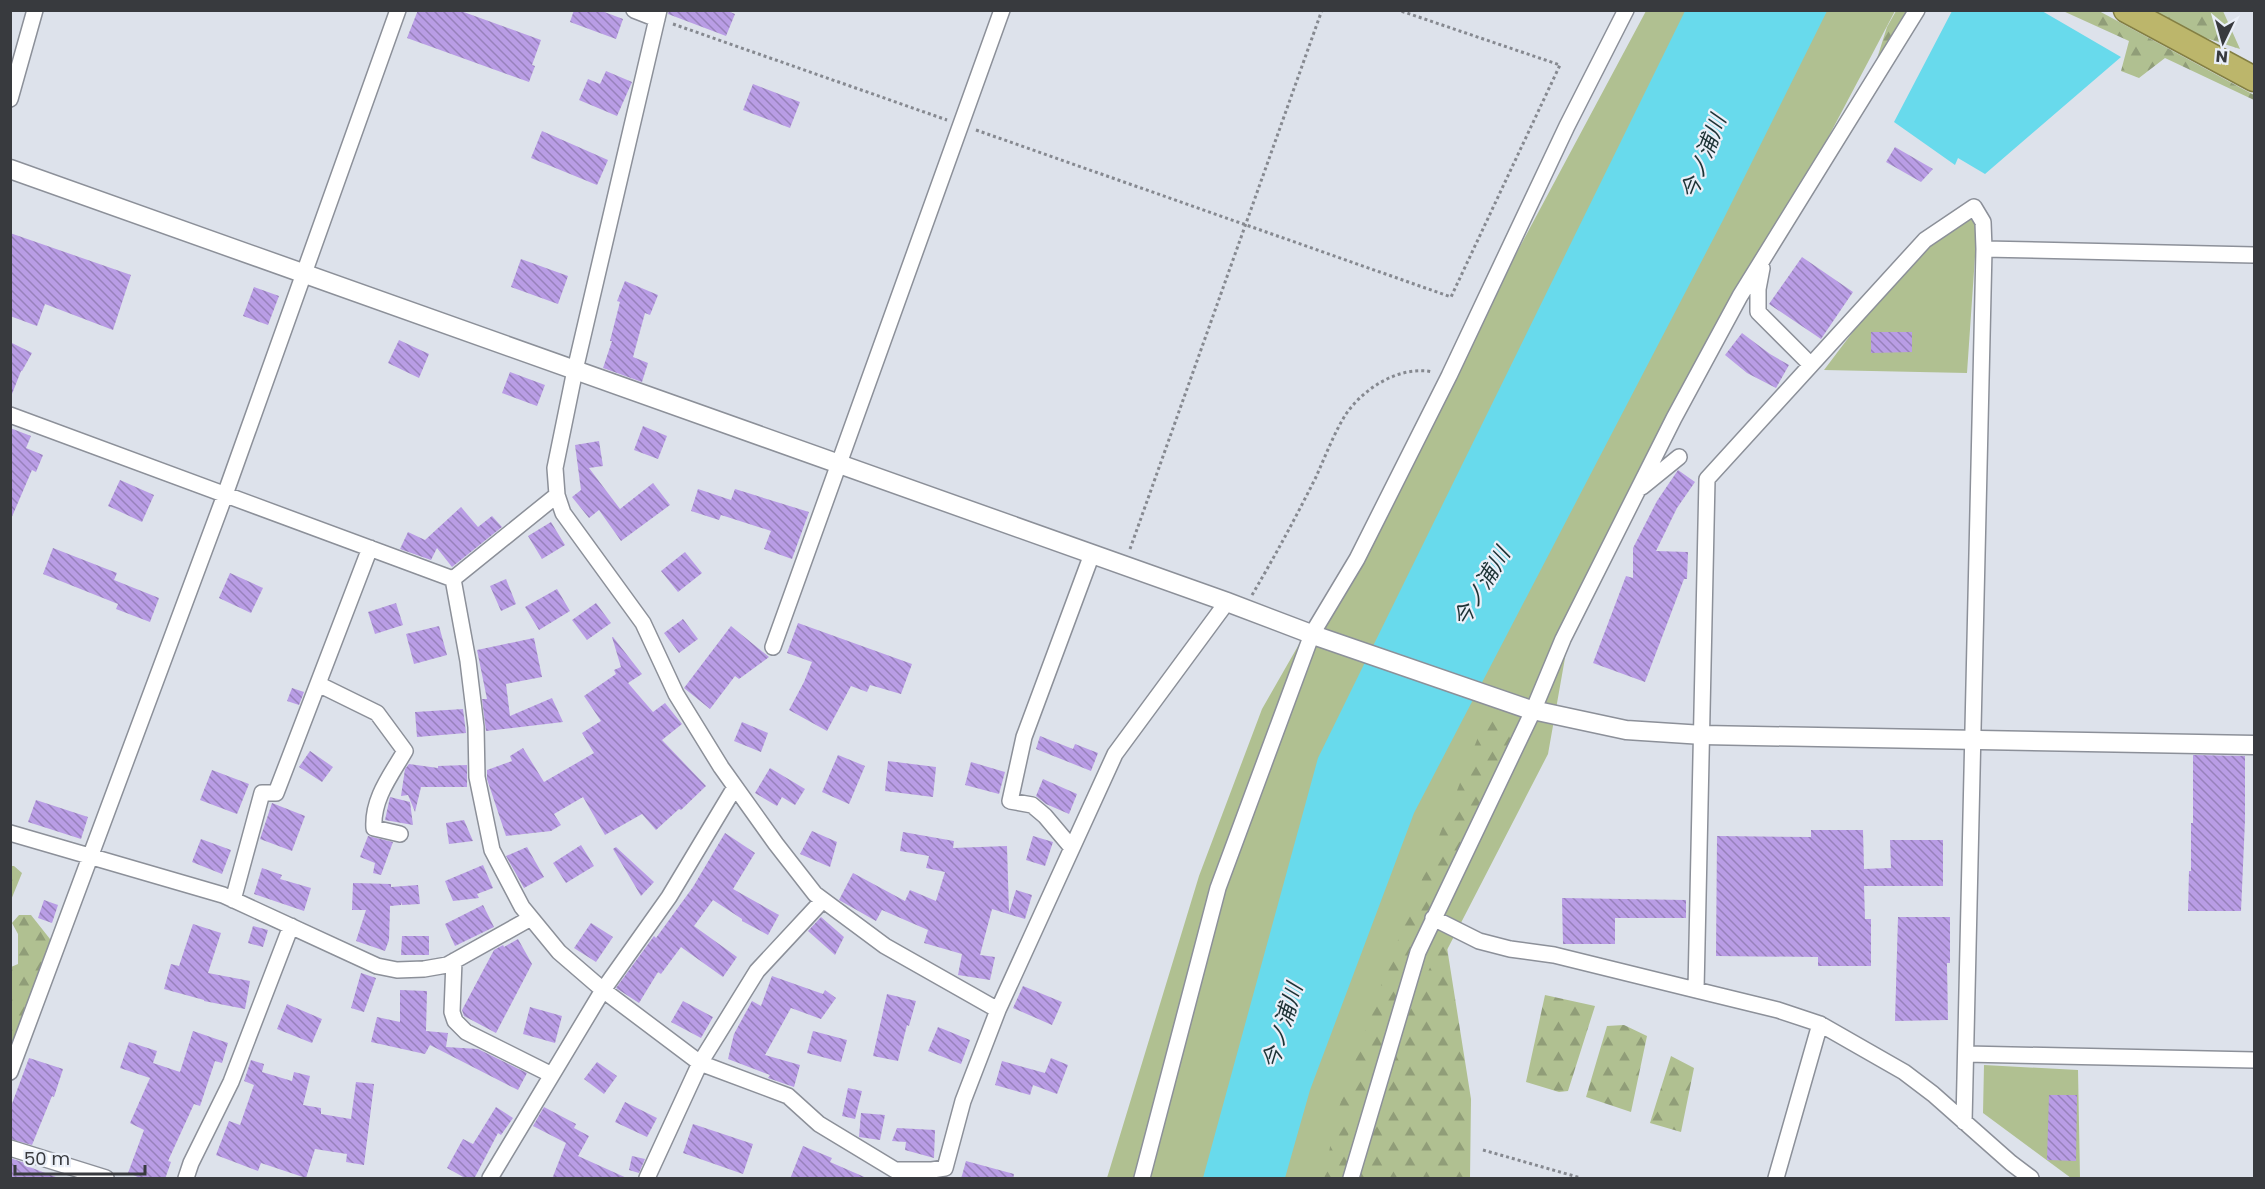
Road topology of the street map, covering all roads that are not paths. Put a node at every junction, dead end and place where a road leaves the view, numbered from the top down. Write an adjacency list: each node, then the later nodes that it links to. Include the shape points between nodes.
1 (35, 10): 10 (street)
2 (398, 10): 15 (street)
3 (634, 10): 8 (street)
4 (1002, 10): 20 (street)
5 (1626, 10): 28 (street, via 1449,376)
6 (1917, 10): 14 (street)
7 (2126, 10): 9 (highway)
8 (658, 15): 17 (street)
9 (2254, 79)
10 (10, 99)
11 (10, 169): 15 (street)
12 (1984, 249): 13 (street); 16 (street, via 1983,222 1974,207 1925,240); 33 (street)
13 (2254, 255)
14 (1764, 256): 16 (street, via 1758,312); 21 (street)
15 (303, 273): 17 (street); 22 (street)
16 (1811, 365): 32 (street, via 1707,479)
17 (575, 370): 20 (street); 23 (street, via 555,468)
18 (10, 415): 22 (street)
19 (1679, 457): 21 (street)
20 (839, 464): 25 (street); 29 (street)
21 (1638, 490): 31 (street)
22 (225, 494): 24 (street); 39 (street)
23 (557, 495): 26 (street); 35 (street, via 563,513 643,623 676,694)
24 (370, 548): 26 (street); 30 (street)
25 (1092, 554): 27 (street); 38 (street, via 1024,737 1010,801 1032,805)
26 (453, 579): 42 (street, via 468,661 483,815 492,850)
27 (1235, 605): 28 (street); 38 (street, via 1115,754)
28 (1315, 636): 31 (street); 63 (street, via 1218,888)
29 (773, 647)
30 (318, 684): 37 (street, via 377,713 405,751 384,785 373,814 374,828); 40 (street, via 276,793 262,793)
31 (1531, 710): 32 (street, via 1626,730); 43 (street)
32 (1703, 735): 33 (street); 47 (street)
33 (1974, 739): 34 (street); 50 (street)
34 (2254, 745)
35 (735, 787): 41 (street); 46 (street, via 669,897)
36 (10, 833): 39 (street)
37 (400, 834)
38 (1072, 848): 48 (street)
39 (90, 855): 40 (street); 53 (street)
40 (233, 900): 44 (street)
41 (823, 900): 48 (street, via 885,946); 52 (street, via 757,971)
42 (531, 918): 45 (street); 46 (street, via 559,952)
43 (1434, 918): 47 (street, via 1479,941 1510,950 1554,955); 64 (street, via 1418,952)
44 (291, 926): 45 (street, via 377,966 424,969); 60 (street, via 231,1082)
45 (454, 961): 54 (street, via 455,1022 466,1032)
46 (603, 990): 52 (street); 54 (street)
47 (1696, 990): 49 (street)
48 (998, 1010): 57 (street, via 963,1101)
49 (1820, 1024): 55 (street, via 1904,1072); 65 (street)
50 (1966, 1054): 51 (street); 55 (street)
51 (2254, 1060)
52 (700, 1063): 58 (street, via 788,1096 819,1124); 62 (street)
53 (10, 1072)
54 (552, 1075): 61 (street)
55 (1964, 1122): 66 (street)
56 (10, 1148): 59 (street)
57 (944, 1173): 58 (street, via 932,1170)
58 (893, 1174)
59 (106, 1179)
60 (186, 1179)
61 (490, 1179)
62 (647, 1179)
63 (1142, 1179)
64 (1351, 1179)
65 (1776, 1179)
66 (2031, 1179)

